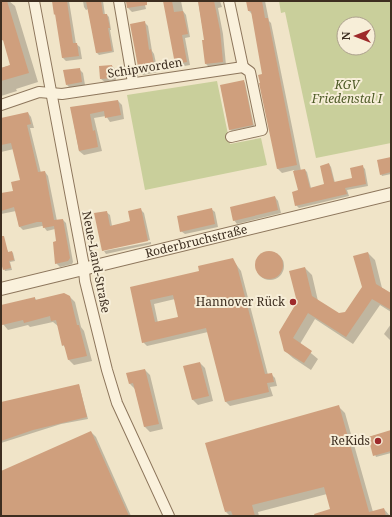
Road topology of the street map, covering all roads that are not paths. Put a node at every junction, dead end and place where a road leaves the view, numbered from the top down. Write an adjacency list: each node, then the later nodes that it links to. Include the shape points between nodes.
1 (34, 1): 6 (street, Neue-Land-Straße)
2 (119, 1): 5 (street)
3 (229, 1): 4 (street)
4 (243, 67): 5 (street, Schipworden); 8 (street, via 250,72 262,130)
5 (132, 83): 6 (street, Schipworden, via 62,94)
6 (51, 93): 7 (street, Schipworden, via 39,92); 10 (street, Neue-Land-Straße)
7 (1, 105)
8 (231, 137)
9 (391, 194): 10 (street, Roderbruchstraße)
10 (83, 269): 11 (street, Roderbruchstraße); 12 (street, Neue-Land-Straße, via 117,403)
11 (1, 289)
12 (169, 516)

